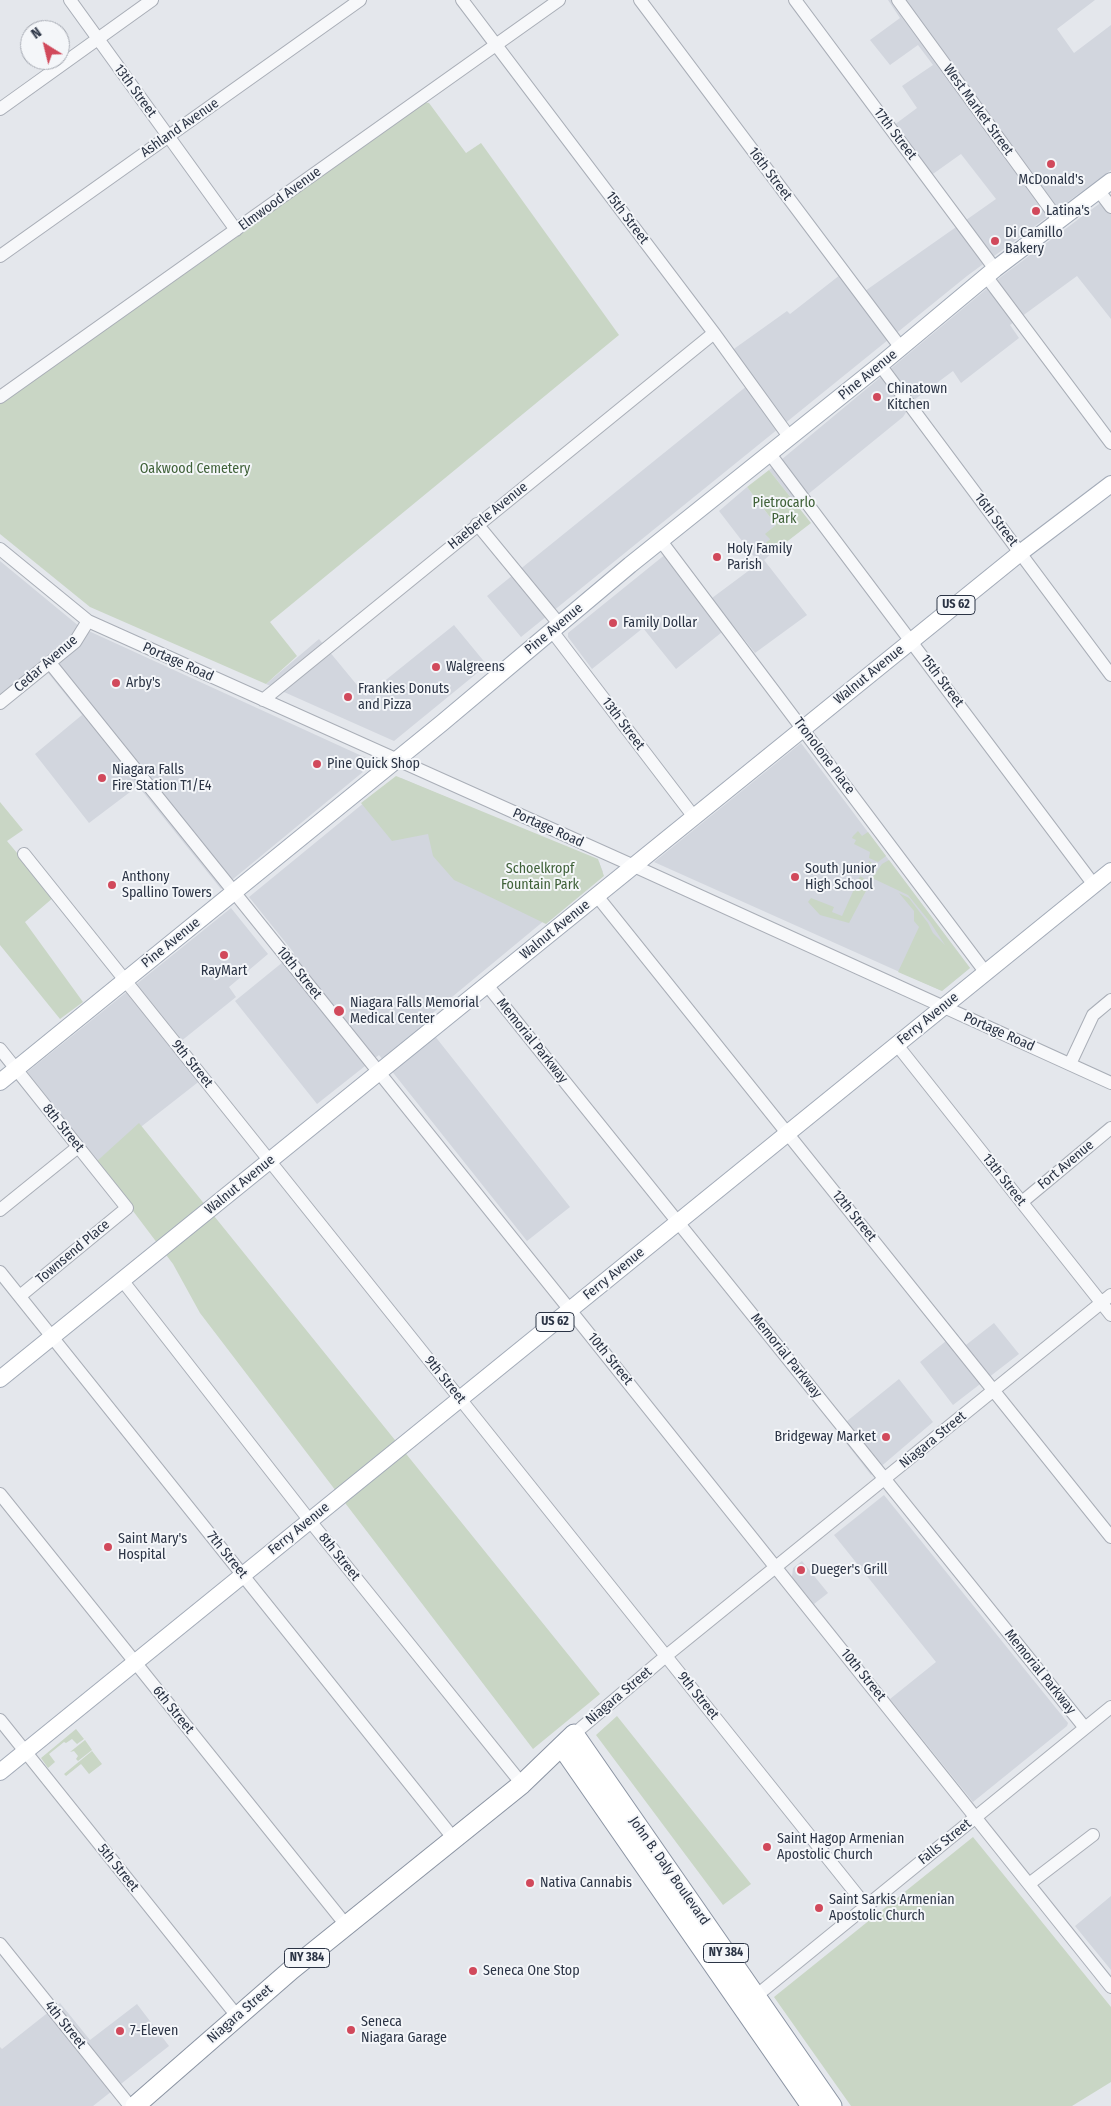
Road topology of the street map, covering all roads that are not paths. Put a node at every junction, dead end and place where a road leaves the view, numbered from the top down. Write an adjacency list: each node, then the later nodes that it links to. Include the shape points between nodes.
1 (70, 0): 9 (street, 13th Street)
2 (152, 0): 9 (street)
3 (360, 0): 12 (street, Ashland Avenue)
4 (462, 0): 10 (street, 15th Street)
5 (559, 0): 10 (street, Elmwood Avenue)
6 (640, 0): 20 (street, 16th Street)
7 (795, 0): 18 (street, 17th Street)
8 (898, 0): 15 (street, West Market Street)
9 (97, 39): 11 (street); 12 (street, 13th Street)
10 (496, 44): 16 (street, Elmwood Avenue); 19 (street, 15th Street)
11 (0, 109)
12 (168, 136): 16 (street, 13th Street); 17 (street, Ashland Avenue)
13 (1105, 186): 14 (street); 15 (main road, Pine Avenue)
14 (1111, 206)
15 (1059, 221): 18 (main road, Pine Avenue)
16 (236, 230): 22 (street, Elmwood Avenue)
17 (0, 256)
18 (991, 273): 20 (main road, Pine Avenue); 24 (street, 17th Street)
19 (714, 334): 23 (street, 15th Street); 27 (street, Haeberle Avenue)
20 (900, 348): 21 (main road, Pine Avenue)
21 (880, 365): 23 (main road, Pine Avenue); 30 (street, 16th Street)
22 (0, 397)
23 (790, 438): 25 (main road, Pine Avenue)
24 (1111, 443)
25 (770, 454): 28 (main road, Pine Avenue); 33 (street, 15th Street)
26 (1111, 484): 30 (main road, Walnut Avenue / US 62)
27 (477, 524): 32 (street, 13th Street); 36 (street, Haeberle Avenue)
28 (660, 541): 32 (main road, Pine Avenue); 38 (street, Tronolone Place)
29 (0, 549): 31 (street, Portage Road)
30 (1020, 553): 33 (main road, Walnut Avenue / US 62); 35 (street, 16th Street)
31 (88, 621): 34 (street, Cedar Avenue, via 74,642); 36 (street, Portage Road)
32 (556, 628): 39 (main road, Pine Avenue); 40 (street, 13th Street)
33 (912, 641): 38 (main road, Walnut Avenue / US 62); 44 (street, 15th Street)
34 (50, 662): 37 (street, Cedar Avenue); 45 (street, 10th Street)
35 (1111, 675)
36 (263, 700): 39 (street, Portage Road)
37 (0, 703)
38 (803, 729): 40 (main road, Walnut Avenue / US 62); 47 (street, Tronolone Place)
39 (395, 760): 42 (street, Portage Road); 45 (main road, Pine Avenue)
40 (694, 817): 42 (main road, Walnut Avenue / US 62)
41 (24, 854): 48 (street, 9th Street)
42 (634, 866): 46 (main road, Walnut Avenue / US 62); 51 (street, Portage Road)
43 (1111, 871): 44 (main road, Ferry Avenue / US 62)
44 (1094, 885): 47 (main road, Ferry Avenue / US 62)
45 (233, 892): 48 (main road, Pine Avenue); 56 (street, 10th Street)
46 (597, 896): 49 (main road, Walnut Avenue / US 62); 60 (street, 12th Street)
47 (986, 973): 51 (main road, Ferry Avenue / US 62)
48 (126, 980): 55 (main road, Pine Avenue); 62 (street, 9th Street)
49 (487, 985): 56 (main road, Walnut Avenue / US 62); 66 (street, Memorial Parkway)
50 (1111, 1000): 54 (street, via 1093,1015)
51 (943, 1007): 52 (main road, Ferry Avenue / US 62); 54 (street, Portage Road)
52 (897, 1045): 60 (main road, Ferry Avenue / US 62); 63 (street, 13th Street)
53 (0, 1049): 55 (street, 8th Street)
54 (1070, 1064): 58 (street, Portage Road)
55 (16, 1069): 57 (main road, Pine Avenue); 61 (street, 8th Street)
56 (379, 1072): 62 (main road, Walnut Avenue / US 62); 71 (street, 10th Street)
57 (0, 1082)
58 (1111, 1083)
59 (1111, 1128): 63 (street, Fort Avenue)
60 (788, 1133): 66 (main road, Ferry Avenue / US 62); 75 (street, 12th Street)
61 (78, 1146): 64 (street, 8th Street); 65 (street)
62 (270, 1160): 68 (main road, Walnut Avenue / US 62); 76 (street, 9th Street)
63 (1022, 1202): 70 (street, 13th Street)
64 (127, 1208): 69 (street, Townsend Place)
65 (0, 1210)
66 (678, 1222): 71 (main road, Ferry Avenue / US 62); 77 (street, Memorial Parkway)
67 (0, 1272): 69 (street, 7th Street)
68 (122, 1280): 73 (main road, Walnut Avenue / US 62); 79 (street, 8th Street)
69 (20, 1296): 73 (street, 7th Street)
70 (1106, 1299): 72 (street, 13th Street); 75 (street, Niagara Street)
71 (570, 1310): 76 (main road, Ferry Avenue / US 62); 81 (street, 10th Street)
72 (1111, 1314)
73 (53, 1336): 74 (main road, Walnut Avenue / US 62); 82 (street, 7th Street)
74 (0, 1379)
75 (993, 1391): 77 (street, Niagara Street); 80 (street, 12th Street)
76 (460, 1399): 79 (main road, Ferry Avenue / US 62); 83 (street, 9th Street)
77 (885, 1478): 81 (street, Niagara Street); 87 (street, Memorial Parkway)
78 (0, 1494): 84 (street, 6th Street)
79 (310, 1521): 82 (main road, Ferry Avenue / US 62); 91 (street, 8th Street)
80 (1111, 1537)
81 (776, 1567): 83 (street, Niagara Street); 92 (street, 10th Street)
82 (243, 1575): 84 (main road, Ferry Avenue / US 62); 94 (street, 7th Street)
83 (666, 1656): 88 (street, Niagara Street); 96 (street, 9th Street)
84 (134, 1663): 89 (main road, Ferry Avenue / US 62); 97 (street, 6th Street)
85 (1111, 1707): 87 (street, Falls Street)
86 (0, 1720): 89 (street, 5th Street)
87 (1084, 1728): 92 (street, Falls Street)
88 (568, 1740): 91 (highway, Niagara Street / NY 384); 100 (highway, John B. Daly Boulevard / NY 384); 104 (highway, John B. Daly Boulevard / NY 384)
89 (25, 1752): 90 (main road, Ferry Avenue / US 62); 101 (street, 5th Street)
90 (0, 1772)
91 (522, 1784): 94 (highway, Niagara Street / NY 384)
92 (975, 1817): 95 (street, 10th Street); 96 (street, Falls Street)
93 (1093, 1835): 95 (street)
94 (454, 1839): 97 (highway, Niagara Street / NY 384)
95 (1030, 1884): 99 (street, 10th Street)
96 (866, 1906): 100 (street, Falls Street)
97 (346, 1925): 101 (highway, Niagara Street / NY 384)
98 (0, 1944): 102 (street, 4th Street)
99 (1111, 1987)
100 (756, 1996): 105 (highway, John B. Daly Boulevard / NY 384)
101 (237, 2016): 103 (highway, Niagara Street / NY 384)
102 (130, 2106)
103 (135, 2106)
104 (811, 2106)
105 (832, 2106)

